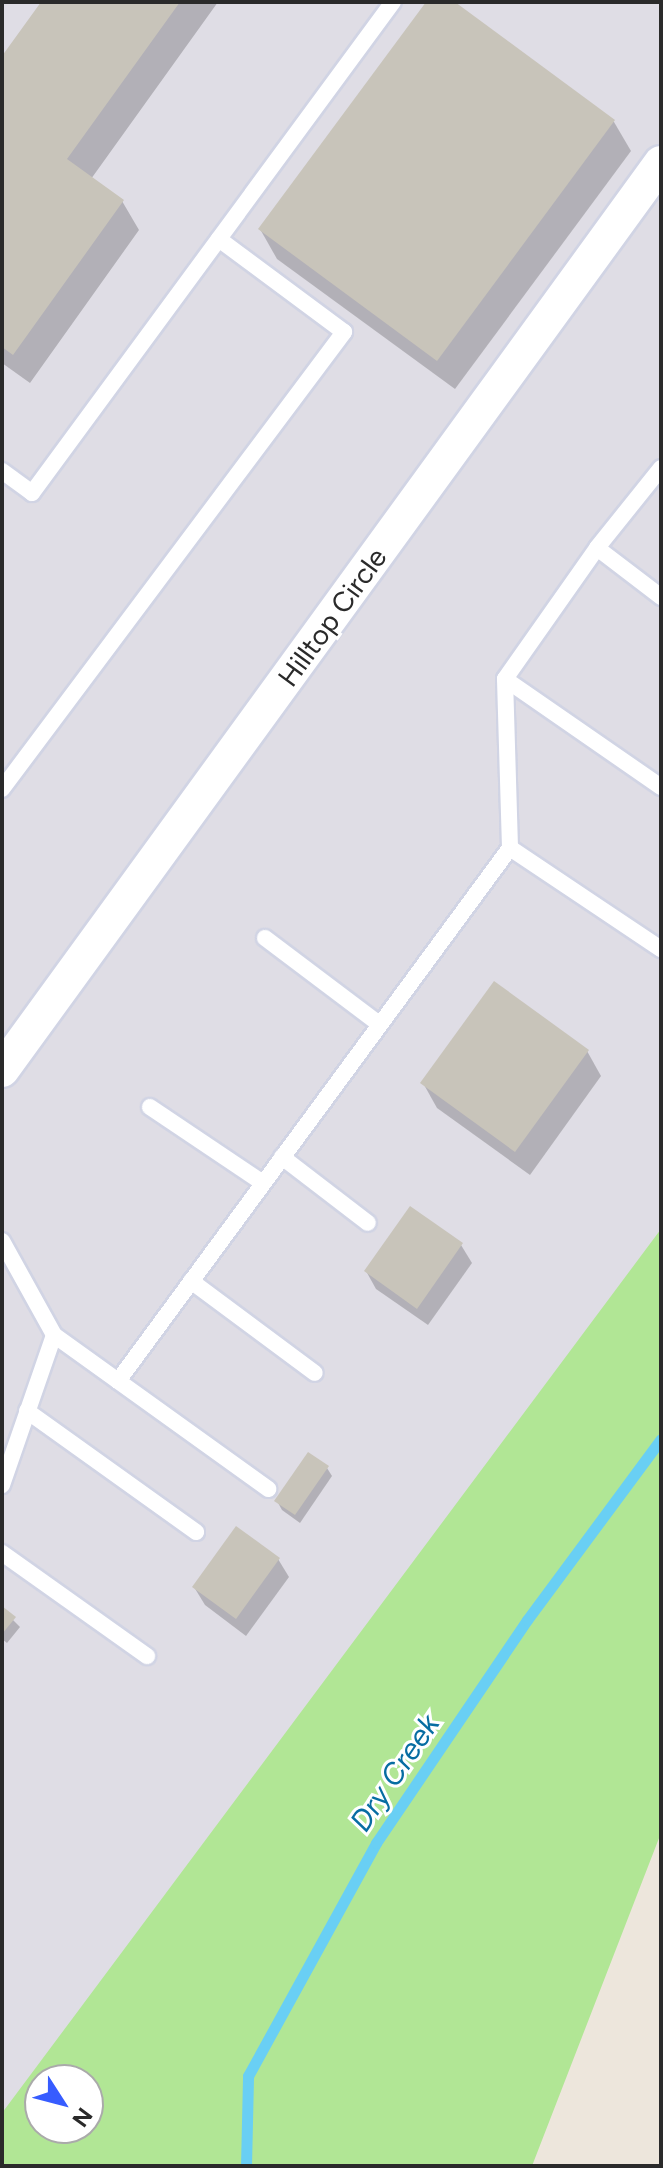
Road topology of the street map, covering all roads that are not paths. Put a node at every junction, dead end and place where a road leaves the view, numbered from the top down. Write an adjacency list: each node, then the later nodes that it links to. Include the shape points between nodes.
1 (386, 4): 3 (lane)
2 (661, 163): 15 (street, Hilltop Circle)
3 (219, 239): 5 (lane, via 32,493); 10 (lane, via 344,332)
4 (661, 468): 6 (lane)
5 (2, 471)
6 (597, 548): 7 (lane); 8 (lane)
7 (661, 597)
8 (505, 679): 9 (lane); 11 (lane)
9 (661, 787)
10 (2, 789)
11 (510, 848): 13 (lane); 14 (lane)
12 (265, 938): 14 (lane)
13 (661, 949)
14 (379, 1024): 17 (lane)
15 (2, 1070)
16 (150, 1107): 18 (lane)
17 (282, 1157): 18 (lane); 19 (lane)
18 (263, 1183): 21 (lane)
19 (368, 1223)
20 (2, 1241): 22 (lane)
21 (191, 1281): 23 (lane); 24 (lane)
22 (54, 1335): 24 (lane); 25 (lane)
23 (315, 1373)
24 (118, 1381): 27 (lane)
25 (27, 1411): 26 (lane); 28 (lane)
26 (2, 1485)
27 (268, 1489)
28 (196, 1532)
29 (2, 1553): 30 (lane)
30 (147, 1656)

